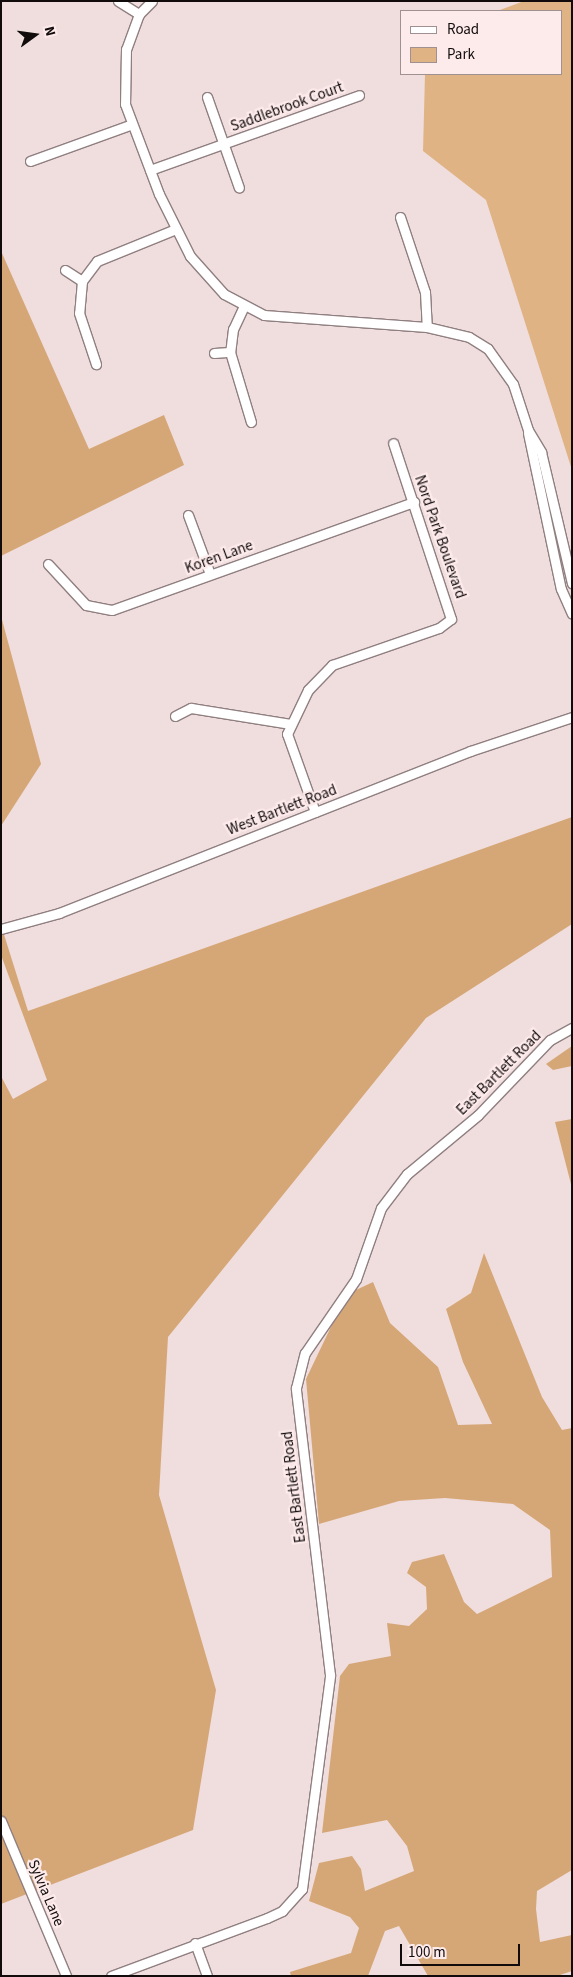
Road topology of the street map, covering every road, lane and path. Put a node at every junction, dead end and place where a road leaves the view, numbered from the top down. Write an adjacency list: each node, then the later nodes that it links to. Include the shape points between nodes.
1 (118, 1): 3 (street)
2 (152, 1): 3 (street)
3 (139, 14): 6 (street, via 123,66)
4 (359, 95): 7 (street, Saddlebrook Court)
5 (207, 97): 7 (street)
6 (130, 125): 8 (street); 9 (street)
7 (224, 144): 9 (street, Saddlebrook Court); 10 (street, Saddlebrook Court)
8 (30, 162)
9 (150, 170): 12 (street)
10 (238, 188)
11 (400, 217): 16 (street, via 424,287)
12 (176, 229): 14 (street, via 97,261); 15 (street, via 208,278)
13 (65, 270): 14 (street)
14 (82, 281): 19 (street, via 79,313)
15 (242, 308): 16 (street, via 282,319); 17 (street, via 233,329)
16 (426, 327): 21 (street, via 469,337 488,349 513,384)
17 (230, 352): 18 (street); 20 (street)
18 (214, 353)
19 (96, 364)
20 (251, 422)
21 (528, 430): 23 (street); 24 (street)
22 (393, 443): 25 (street, Nord Park Boulevard)
23 (545, 464): 24 (street); 29 (street)
24 (533, 468): 30 (street, via 561,589)
25 (414, 502): 28 (street, Koren Lane); 33 (street, Nord Park Boulevard, via 451,619 439,628 332,665 308,690)
26 (188, 515): 28 (street)
27 (48, 564): 28 (street, Koren Lane, via 86,605 104,610)
28 (210, 574)
29 (572, 583)
30 (572, 614)
31 (175, 716): 33 (street, via 191,708)
32 (572, 717): 34 (street, West Bartlett Road)
33 (291, 724): 34 (street, via 288,734)
34 (315, 812): 35 (street, West Bartlett Road, via 59,913)
35 (1, 930)
36 (572, 1028): 38 (street, East Bartlett Road, via 550,1040 478,1116 407,1174 381,1208 356,1279 305,1353 296,1388 330,1675 306,1877 302,1890 282,1911)
37 (1, 1821): 39 (street, Sylvia Lane)
38 (195, 1943): 40 (street, East Bartlett Road); 41 (street)
39 (66, 1976)
40 (111, 1976)
41 (207, 1976)

